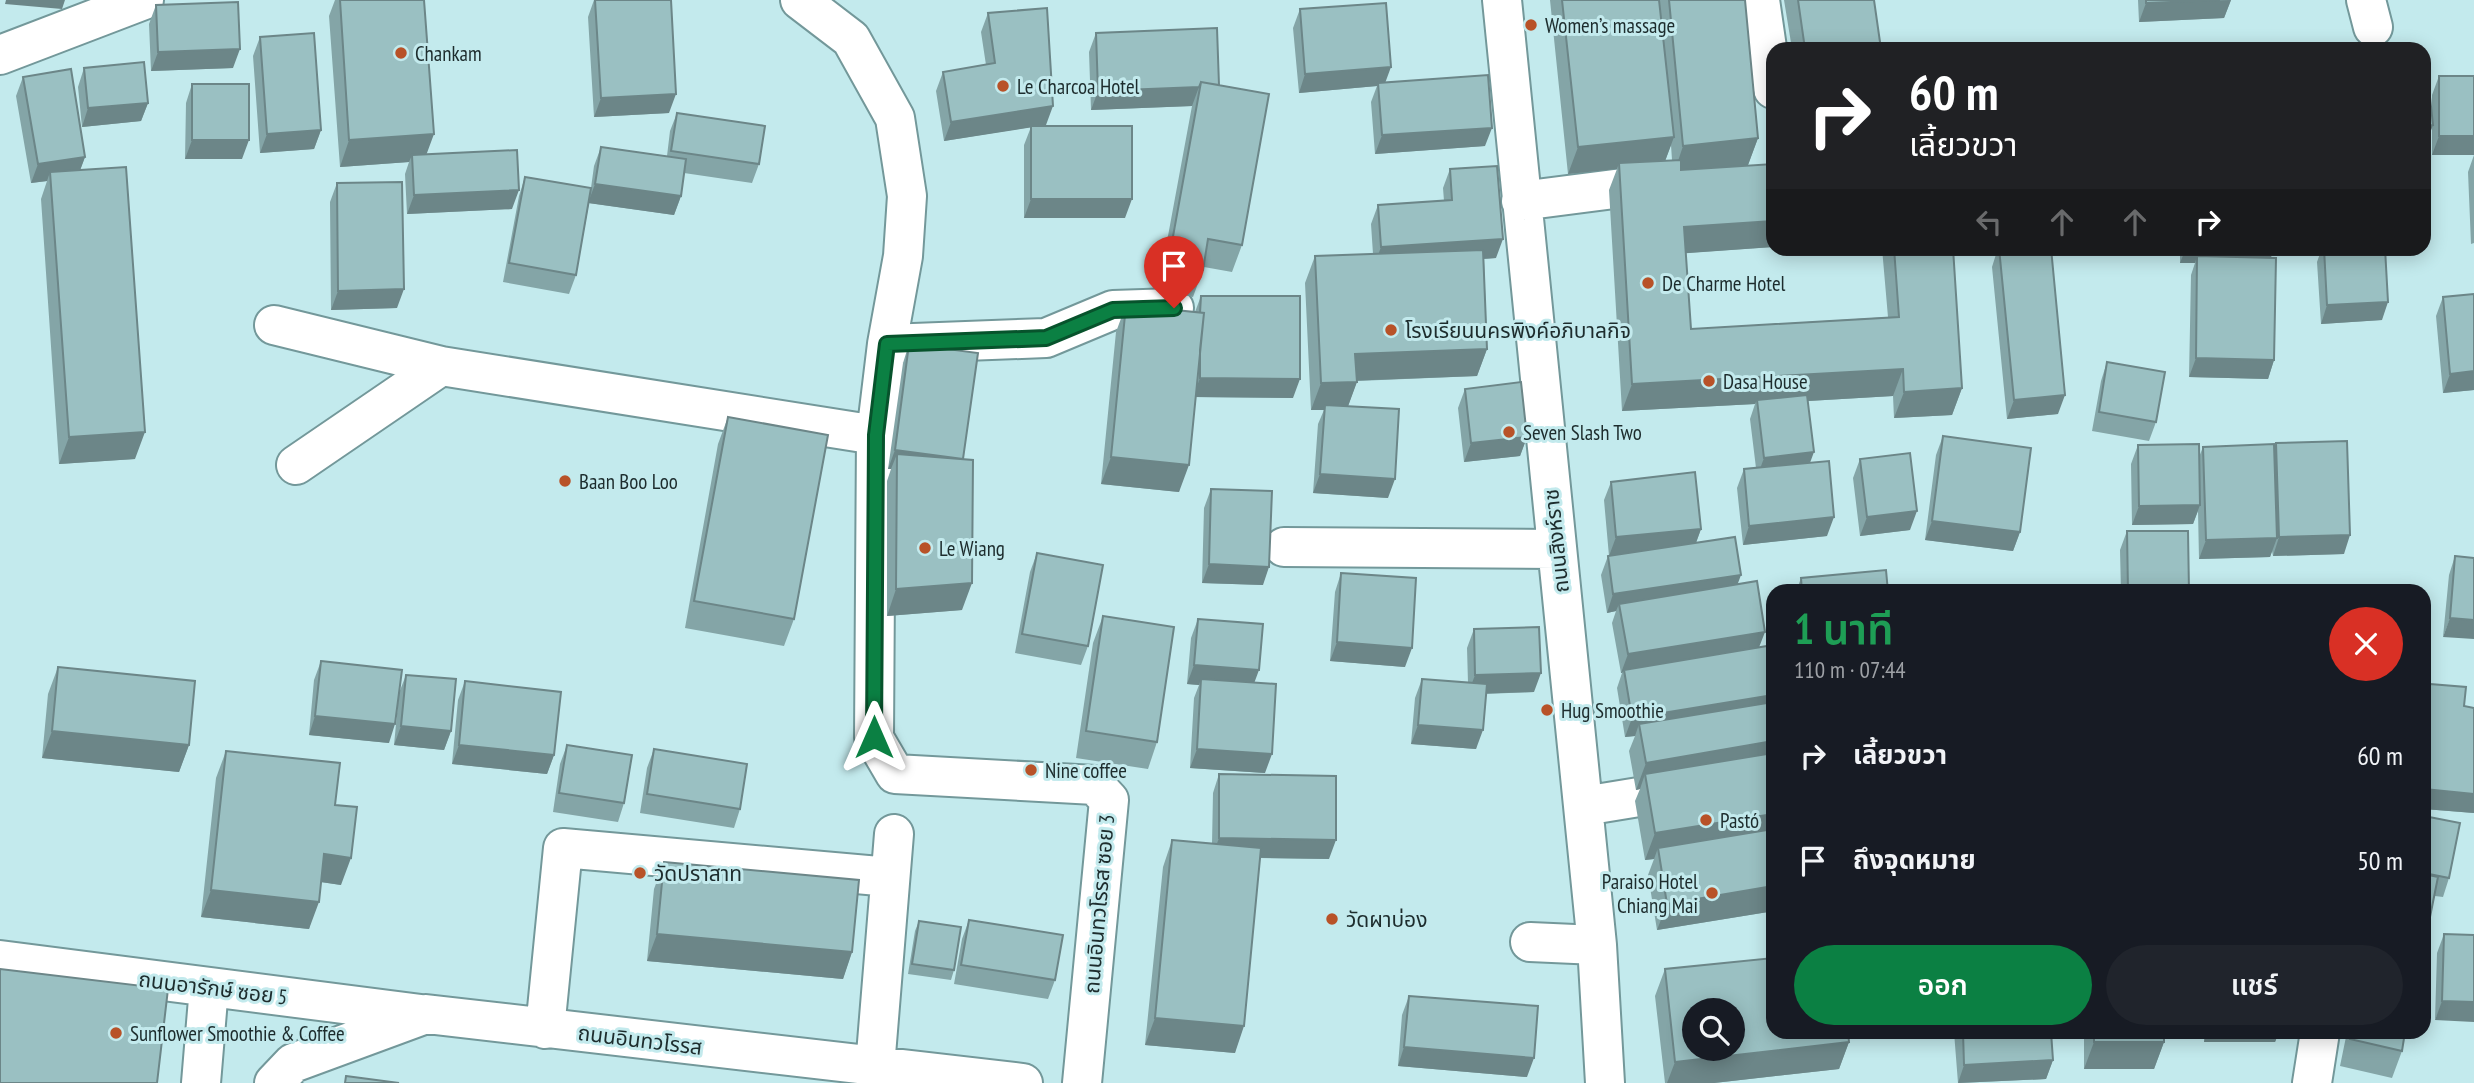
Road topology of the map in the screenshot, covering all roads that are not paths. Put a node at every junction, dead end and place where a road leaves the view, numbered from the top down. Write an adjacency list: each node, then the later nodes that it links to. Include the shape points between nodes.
1 (144, 0): 6 (street)
2 (800, 0): 11 (street, ถนนอินทวโรรส ซอย 3, via 851,40 895,118 906,196 903,256)
3 (1502, 0): 8 (street, ถนนสิงห์ราช)
4 (1760, 0): 5 (street)
5 (1766, 42)
6 (0, 55)
7 (1700, 178): 8 (street)
8 (1521, 201): 16 (street, ถนนสิงห์ราช)
9 (1174, 308): 11 (street, via 1113,310 1046,338)
10 (274, 325): 12 (street)
11 (887, 344): 13 (street, ถนนอินทวโรรส ซอย 3)
12 (441, 366): 13 (street); 14 (street)
13 (876, 435): 32 (street, ถนนอินทวโรรส ซอย 3, via 874,737 895,774 1095,785 1109,800)
14 (296, 465)
15 (1283, 547): 16 (street)
16 (1557, 549): 18 (street, ถนนสิงห์ราช)
17 (1766, 776): 18 (street)
18 (1584, 806): 22 (street, ถนนสิงห์ราช)
19 (894, 834): 20 (street)
20 (890, 877): 26 (street, via 564,848); 28 (street)
21 (1530, 942): 22 (street)
22 (1597, 945): 33 (street, ถนนสิงห์ราช)
23 (0, 960): 24 (street, ถนนอารักษ์ ซอย 5)
24 (209, 987): 25 (street, ถนนอารักษ์ ซอย 5); 29 (street)
25 (426, 1014): 26 (street, ถนนอินทวโรรส); 30 (street, ถนนอินทวโรรส, via 293,1063)
26 (545, 1029): 28 (street, ถนนอินทวโรรส)
27 (2319, 1039): 34 (street)
28 (875, 1067): 31 (street, ถนนอินทวโรรส)
29 (201, 1083)
30 (274, 1083)
31 (1023, 1083)
32 (1082, 1083)
33 (1605, 1083)
34 (2312, 1083)

